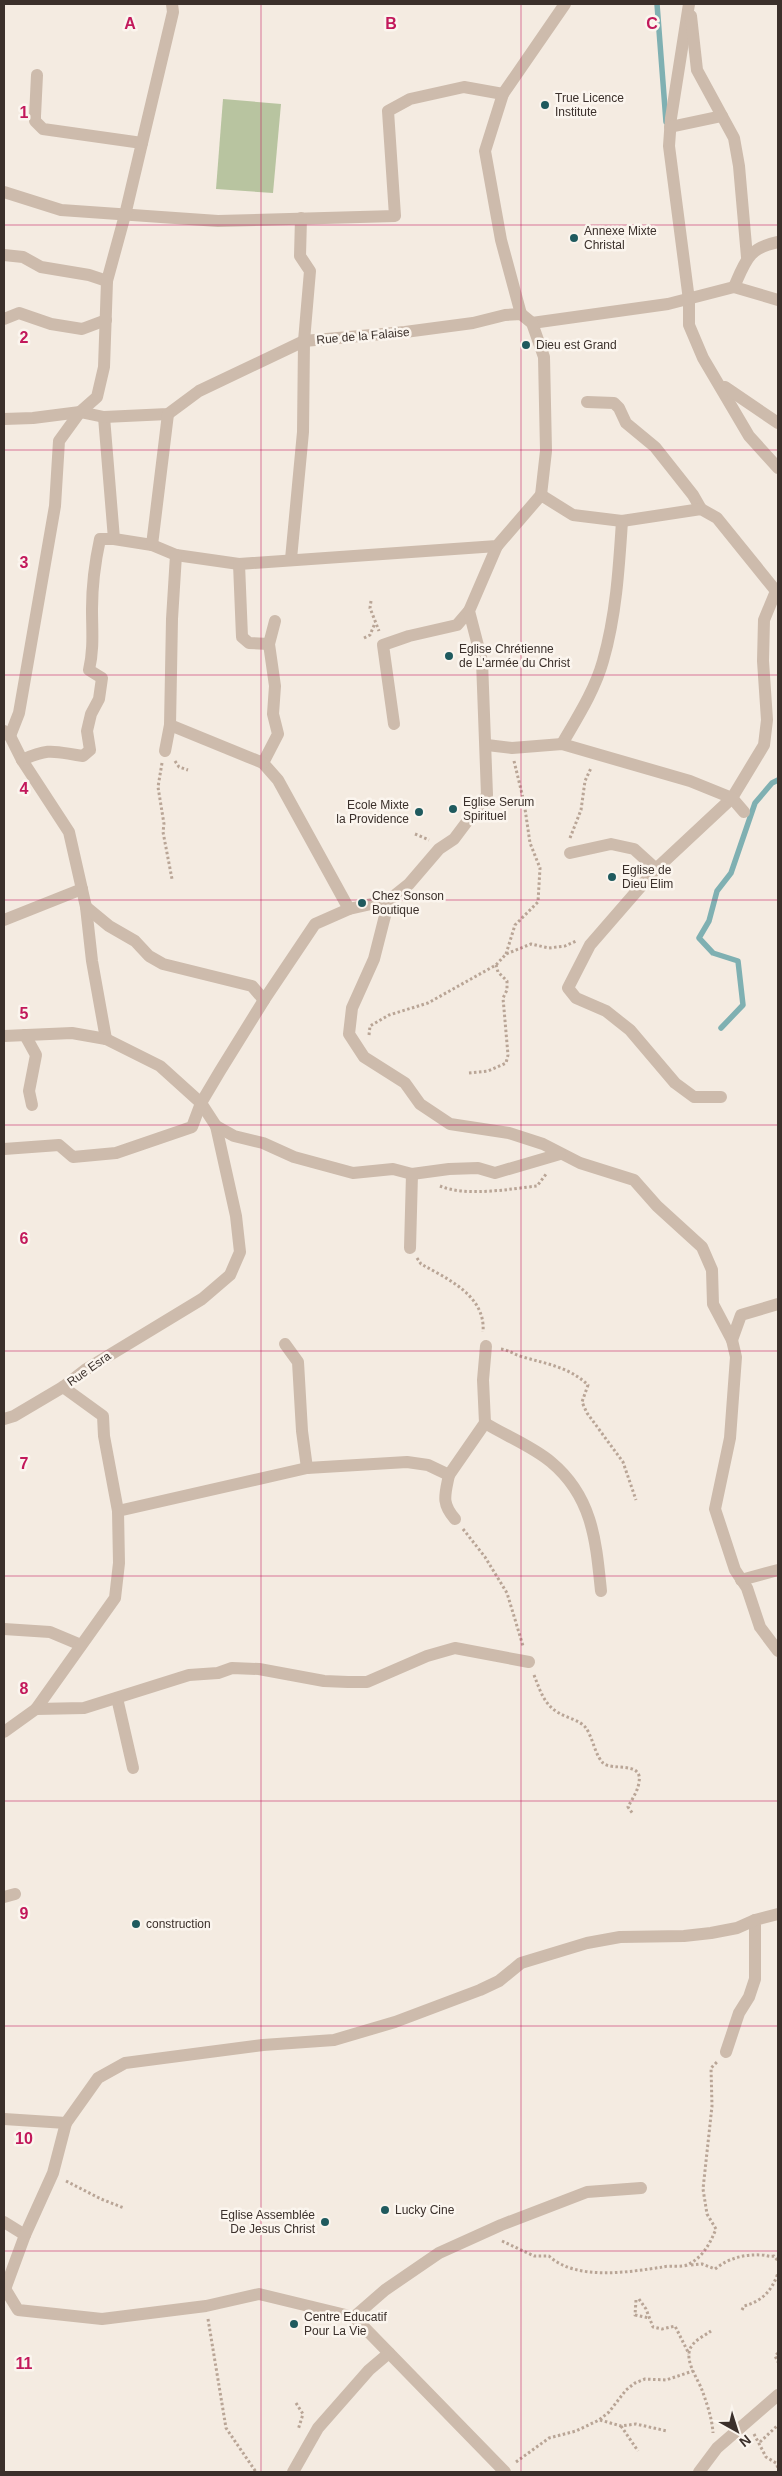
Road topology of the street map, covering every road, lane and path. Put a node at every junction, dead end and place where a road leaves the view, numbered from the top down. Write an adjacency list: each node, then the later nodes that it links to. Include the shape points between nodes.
1 (172, 4): 8 (street, via 173,12)
2 (565, 4): 5 (street)
3 (689, 4): 6 (street, via 697,70); 7 (street)
4 (36, 75): 8 (street, via 35,116 43,129)
5 (503, 94): 11 (street, via 464,88 410,99 388,110 395,216); 19 (street, via 485,151 501,240)
6 (722, 116): 7 (street); 14 (street, via 734,138 739,166)
7 (670, 127): 17 (street, via 669,146)
8 (142, 143): 10 (street)
9 (4, 192): 10 (street, via 61,210)
10 (125, 214): 11 (street, via 218,221); 15 (street)
11 (301, 218): 23 (street, via 300,256 310,271)
12 (778, 242): 14 (street, via 760,246)
13 (4, 255): 15 (street, via 24,257 41,267)
14 (747, 257): 16 (street)
15 (107, 281): 21 (street)
16 (734, 286): 17 (street); 18 (street)
17 (689, 300): 22 (street); 24 (street, via 689,325)
18 (778, 300)
19 (521, 314): 22 (street); 23 (street, Rue de la Falaise, via 405,332)
20 (4, 319): 21 (street, via 19,313 51,324 82,329)
21 (106, 320): 26 (street, via 104,367 97,397)
22 (532, 323): 32 (street, via 544,357 546,451)
23 (304, 341): 27 (street, Rue de la Falaise, via 199,391); 39 (street, via 303,432)
24 (717, 381): 30 (street); 31 (street, via 749,436)
25 (587, 402): 33 (street, via 614,403 626,423 655,447 693,494)
26 (80, 412): 28 (street); 29 (street); 51 (street, via 60,441 55,506 19,713)
27 (168, 414): 28 (street); 36 (street)
28 (104, 417): 35 (street)
29 (4, 418)
30 (778, 423)
31 (778, 468)
32 (541, 495): 34 (street, via 573,515); 37 (street)
33 (701, 509): 34 (street); 41 (street, via 717,518)
34 (622, 521): 52 (street, via 614,615 603,663)
35 (114, 539): 36 (street); 57 (street, via 100,539 93,577 94,632 89,670 102,678 99,699 87,731 90,750 82,756 56,750 42,751)
36 (152, 545): 38 (street)
37 (497, 546): 39 (street); 43 (street)
38 (176, 555): 40 (street); 50 (street)
39 (291, 559): 40 (street)
40 (239, 564): 47 (street, via 242,637 249,642)
41 (777, 590): 59 (street, via 764,620 767,720 764,746)
42 (371, 601): 45 (path, via 370,608)
43 (470, 611): 48 (street, via 457,625 409,636); 53 (street, via 482,661)
44 (275, 621): 47 (street)
45 (376, 623): 46 (path, via 370,635); 48 (path)
46 (364, 638)
47 (269, 644): 58 (street, via 275,686 273,714 278,734)
48 (383, 646): 49 (street)
49 (394, 724)
50 (170, 726): 55 (street); 58 (street)
51 (7, 733): 57 (street)
52 (562, 744): 54 (street); 56 (street)
53 (487, 745): 54 (street); 65 (street, via 487,795 454,839 439,849 409,884)
54 (512, 748): 70 (path, via 530,843 540,868 538,902 516,925)
55 (165, 750): 63 (path, via 158,787)
56 (595, 753): 59 (street, via 668,773); 61 (path, via 585,781 581,810 569,839)
57 (22, 760): 64 (street, via 69,832)
58 (263, 763): 67 (street, via 278,780)
59 (732, 798): 60 (street); 62 (street)
60 (744, 812)
61 (570, 853): 62 (street, via 611,844 634,849)
62 (656, 870): 78 (street, via 590,945 568,988 576,998 606,1011 630,1030 675,1083 694,1097)
63 (172, 879)
64 (82, 889): 66 (street); 68 (street)
65 (390, 900): 67 (street); 76 (street, via 374,959 352,1008 349,1034)
66 (86, 907): 72 (street, via 163,964 252,986); 75 (street)
67 (349, 909): 72 (street, via 315,924)
68 (4, 920)
69 (580, 940): 70 (path, via 557,947 531,944)
70 (506, 954): 71 (path)
71 (496, 965): 76 (path, via 428,1003 380,1019 370,1026 370,1047); 77 (path, via 507,981 503,998 508,1055 506,1063 499,1067)
72 (264, 1000): 79 (street)
73 (25, 1035): 74 (street); 75 (street, via 72,1034); 80 (street, via 36,1055 29,1091)
74 (4, 1036)
75 (106, 1039): 79 (street, via 160,1066)
76 (364, 1057): 83 (street, via 405,1083 420,1104 450,1124 509,1133 544,1144)
77 (469, 1073)
78 (721, 1096)
79 (201, 1103): 81 (street); 82 (street, via 192,1127 116,1153 73,1157 59,1145)
80 (32, 1104)
81 (216, 1126): 84 (street, via 234,1136 263,1143 294,1157 353,1173 393,1169); 90 (street, Rue Esra, via 236,1216 240,1252 230,1275 202,1299 84,1370)
82 (4, 1149)
83 (560, 1154): 84 (street, via 495,1173 478,1168); 87 (street, via 634,1180 702,1247 712,1270 713,1304)
84 (412, 1174): 85 (street)
85 (410, 1248): 89 (path, via 421,1264 464,1291 480,1308)
86 (778, 1304): 87 (street, via 741,1314)
87 (732, 1340): 99 (street, via 736,1357 730,1438 715,1509)
88 (284, 1344): 93 (street, via 298,1362)
89 (486, 1346): 92 (street); 95 (path, via 556,1365 588,1385 582,1402 584,1408 622,1462)
90 (63, 1387): 91 (street, Rue Esra); 96 (street, via 103,1416)
91 (4, 1419)
92 (484, 1423): 94 (street); 100 (street, via 551,1462 572,1485 591,1524)
93 (307, 1468): 94 (street, via 407,1462 428,1465); 96 (street)
94 (449, 1475): 97 (street, via 446,1508)
95 (636, 1500)
96 (118, 1511): 102 (street, via 119,1563 115,1598)
97 (455, 1519): 104 (path, via 486,1556 507,1594)
98 (778, 1570): 99 (street)
99 (741, 1580): 103 (street, via 747,1588 760,1627)
100 (601, 1591)
101 (4, 1629): 102 (street, via 50,1632)
102 (81, 1644): 106 (street)
103 (778, 1651)
104 (529, 1662): 105 (street, via 455,1648 426,1656 367,1682 324,1681 259,1669 232,1668 218,1673 189,1675); 109 (path, via 543,1699 558,1713 585,1726 602,1762 609,1767 625,1766 637,1774 639,1785 628,1807)
105 (118, 1698): 106 (street, via 84,1708); 108 (street)
106 (36, 1710): 107 (street)
107 (4, 1732)
108 (133, 1768)
109 (633, 1814)
110 (778, 1914): 111 (street)
111 (755, 1920): 112 (street, via 754,1979); 114 (street, via 737,1928 711,1933 620,1937 579,1945 521,1963 499,1981 480,1990 395,2022 334,2040 263,2044 125,2063 98,2078)
112 (726, 2052): 122 (path, via 711,2068 712,2106 703,2189 707,2214 716,2228 707,2250)
113 (4, 2119): 114 (street)
114 (66, 2123): 115 (street)
115 (53, 2173): 117 (path); 120 (street)
116 (641, 2188): 119 (street, via 587,2192)
117 (124, 2208)
118 (4, 2222): 120 (street)
119 (483, 2233): 122 (path, via 534,2256 549,2256 560,2266 609,2274); 127 (street, via 439,2253 385,2290)
120 (25, 2235): 124 (street)
121 (778, 2262): 122 (path, via 774,2256 742,2256 728,2259 715,2268 702,2264)
122 (688, 2266)
123 (778, 2273): 126 (path, via 773,2287 765,2296)
124 (4, 2289): 125 (street, via 18,2310 102,2320)
125 (206, 2306): 127 (street, via 259,2294); 145 (path, via 226,2428)
126 (742, 2310)
127 (354, 2317): 130 (street)
128 (649, 2318): 128 (path, via 638,2300 636,2315); 132 (path, via 656,2328 675,2326)
129 (712, 2331): 132 (path, via 694,2344)
130 (389, 2353): 146 (street, via 369,2370 318,2428); 147 (street)
131 (778, 2353): 133 (path)
132 (690, 2354): 134 (path)
133 (778, 2362)
134 (693, 2371): 136 (path, via 666,2380 645,2379 635,2383); 142 (path, via 711,2415)
135 (778, 2395): 137 (street)
136 (599, 2420): 139 (path); 147 (path, via 576,2431 549,2438)
137 (742, 2424): 141 (path); 142 (street)
138 (778, 2425): 141 (path)
139 (621, 2426): 140 (path, via 636,2424); 143 (path)
140 (667, 2431)
141 (760, 2442): 144 (path, via 766,2457)
142 (717, 2448): 148 (street)
143 (638, 2451)
144 (778, 2468)
145 (256, 2472)
146 (294, 2472)
147 (504, 2472)
148 (699, 2472)

